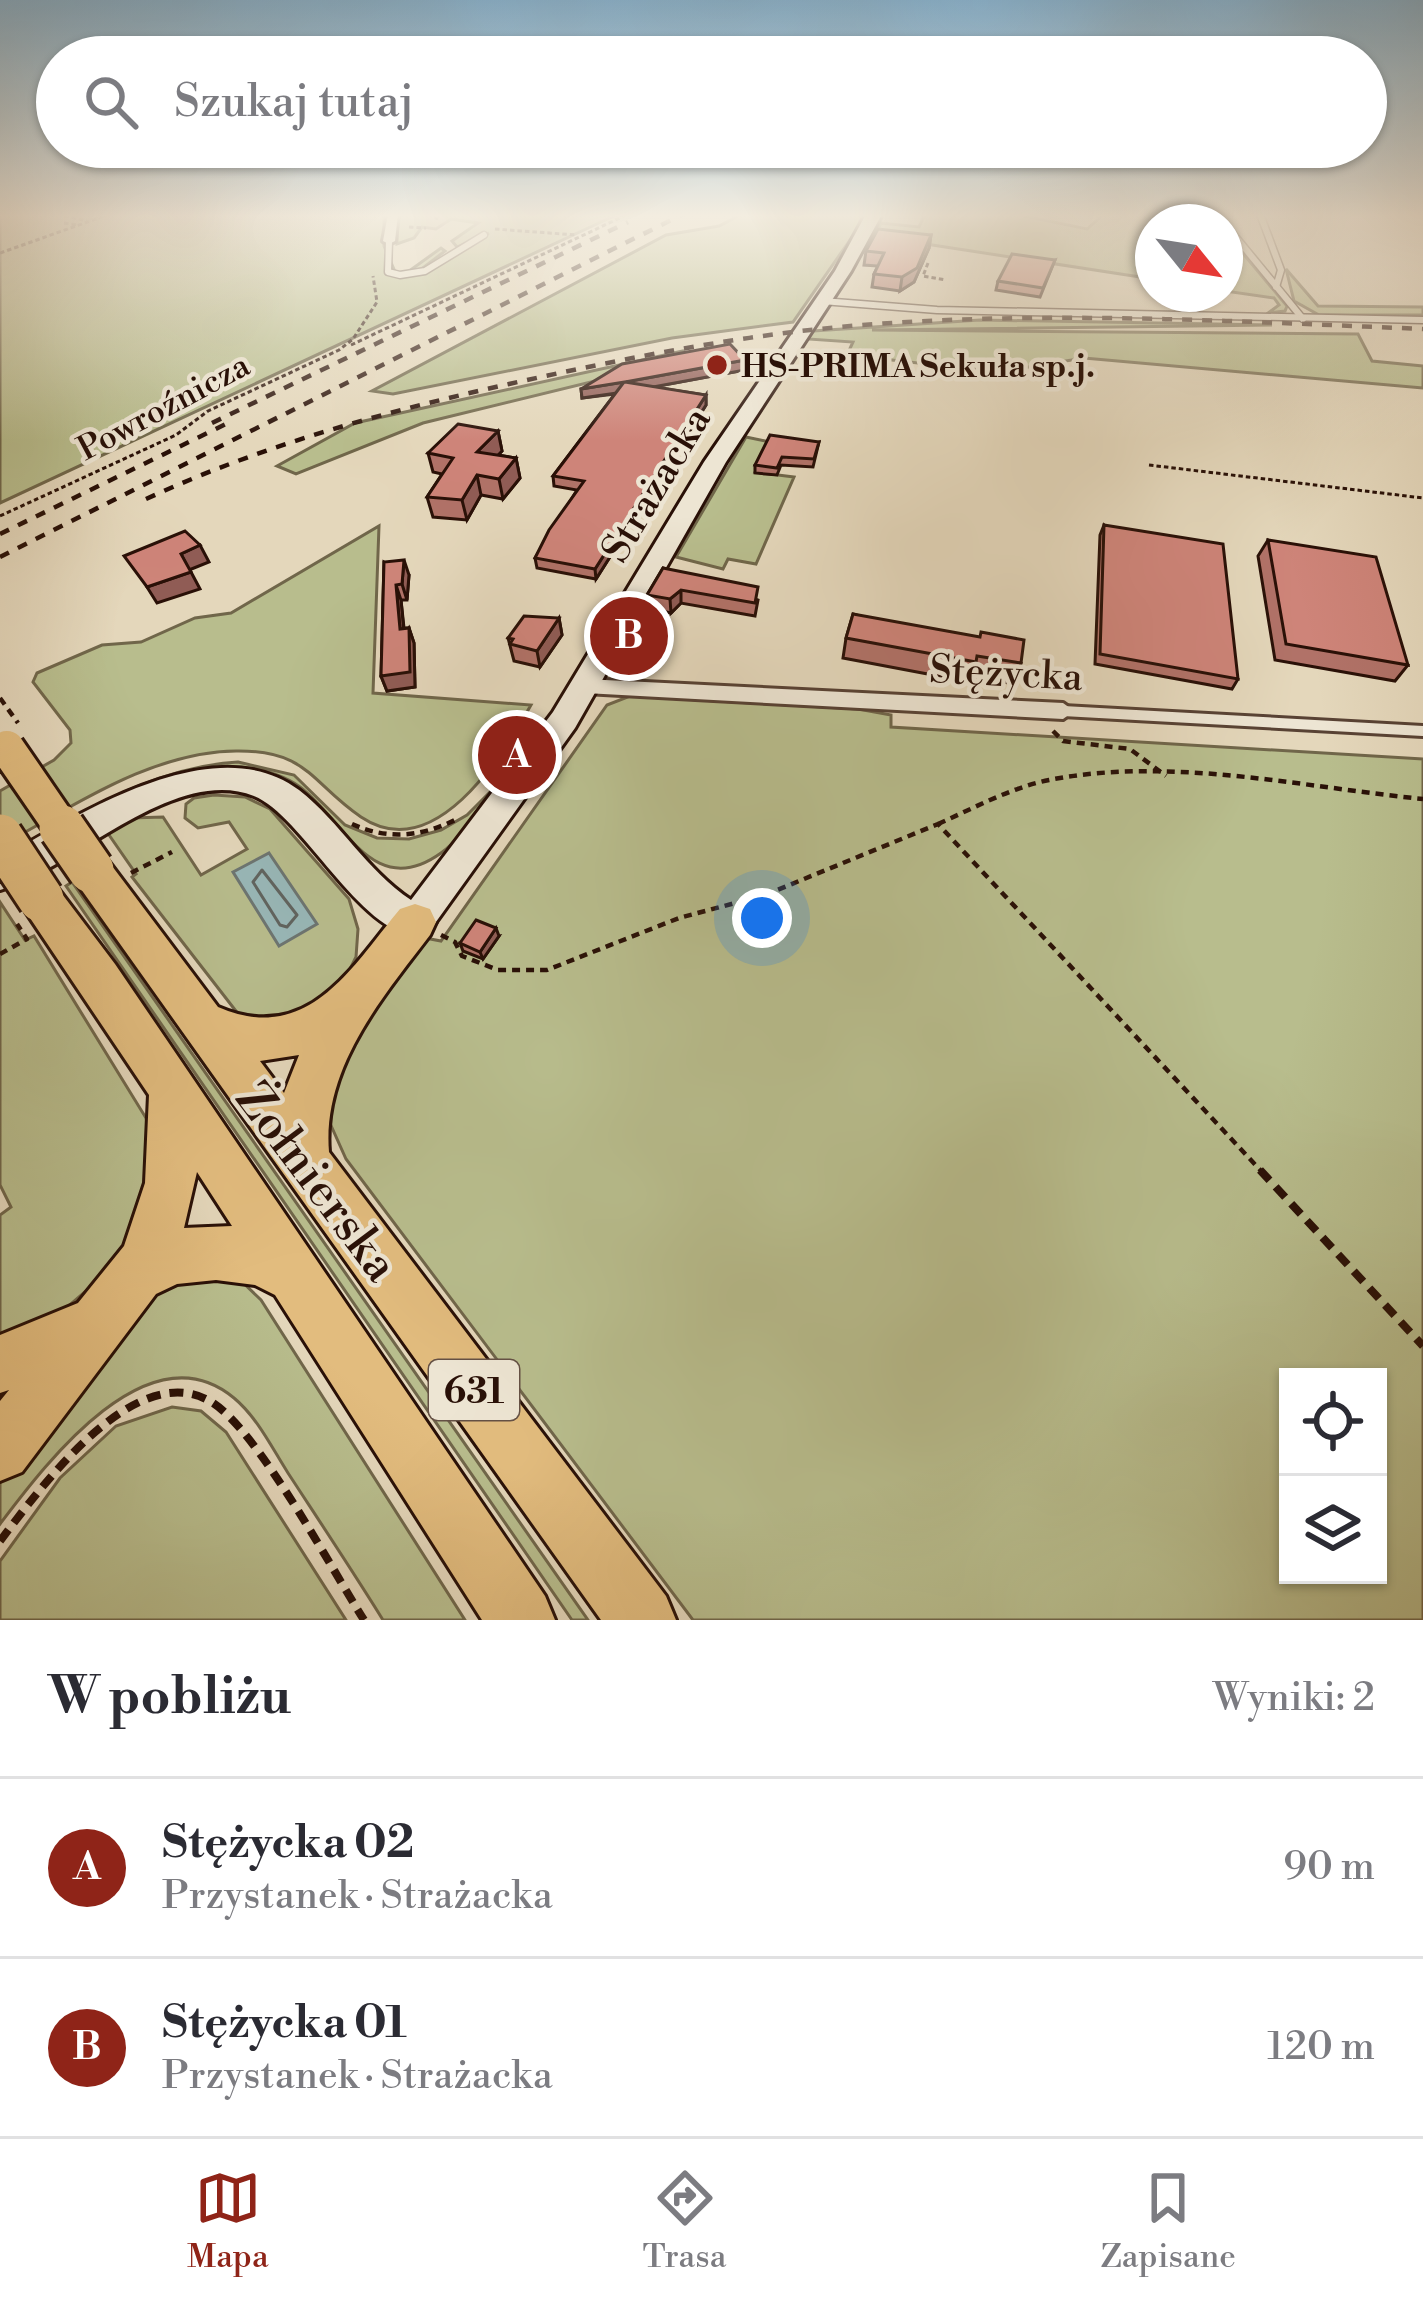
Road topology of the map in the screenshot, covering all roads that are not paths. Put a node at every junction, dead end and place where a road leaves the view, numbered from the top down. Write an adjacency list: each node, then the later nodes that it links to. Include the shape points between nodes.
1 (829, 290): 3 (main road, Strażacka)
2 (1278, 290): 4 (lane)
3 (822, 301): 4 (lane); 6 (main road, Strażacka, via 715,462)
4 (1303, 319): 5 (lane)
5 (1423, 320)
6 (585, 686): 7 (street, Stężycka); 12 (main road, Strażacka)
7 (1063, 711): 8 (lane, Stężycka)
8 (1423, 731)
9 (4, 743): 14 (main road, Żołnierska / 631, bridge, via 112,872)
10 (0, 837): 15 (main road, Żołnierska / 631, bridge, via 34,919)
11 (0, 877): 12 (main road, via 130,804 213,781 252,783 293,804 369,889)
12 (415, 922): 13 (main road)
13 (352, 1003): 14 (main road, via 276,1042); 16 (main road, via 304,1108)
14 (198, 1020): 16 (main road, Żołnierska / 631)
15 (172, 1095): 17 (main road, Żołnierska / 631); 18 (main road, via 171,1183 155,1240)
16 (304, 1162): 22 (main road, Żołnierska / 631)
17 (292, 1274): 18 (main road, via 244,1255 204,1251); 21 (main road, Żołnierska / 631)
18 (122, 1293): 19 (main road, via 70,1338); 20 (main road)
19 (0, 1364)
20 (0, 1450)
21 (521, 1620)
22 (642, 1620)

